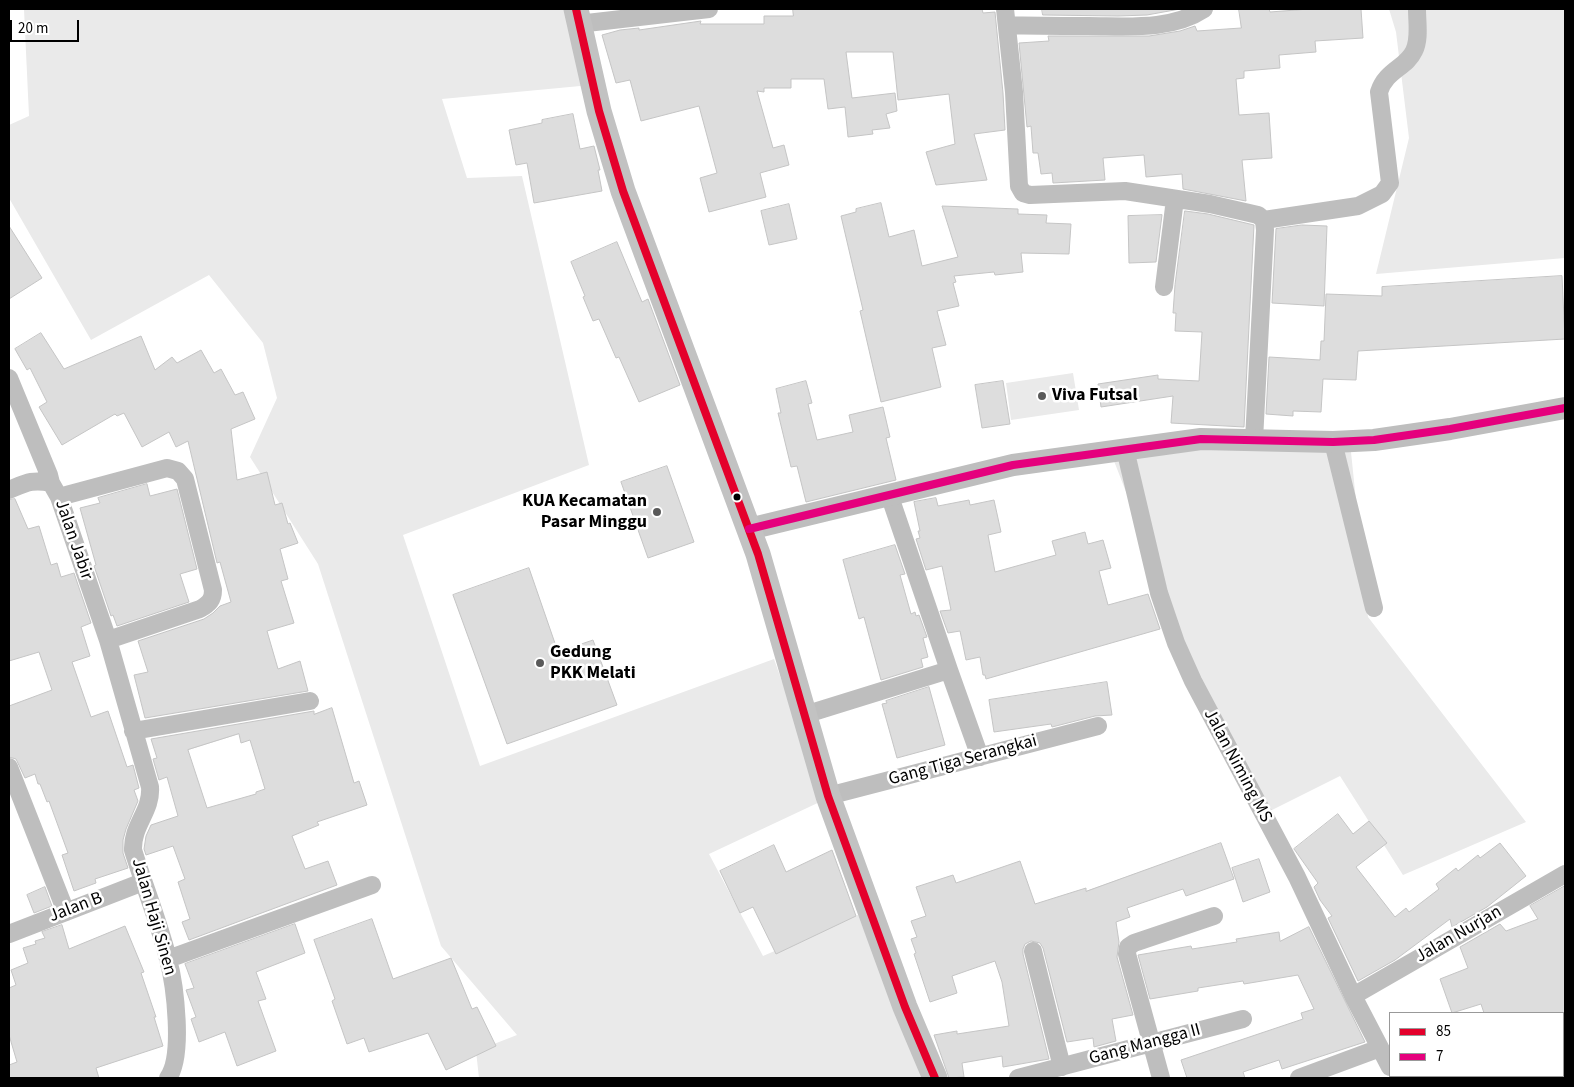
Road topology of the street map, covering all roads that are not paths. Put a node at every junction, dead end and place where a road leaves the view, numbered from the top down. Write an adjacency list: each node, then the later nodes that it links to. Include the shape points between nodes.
1 (709, 9): 4 (street)
2 (1204, 9): 5 (street, via 1169,23 1137,26)
3 (1417, 9): 7 (street, via 1418,42 1413,54 1388,76 1379,92 1390,183 1382,194 1358,206)
4 (577, 16): 17 (main road, via 622,191)
5 (1006, 17): 6 (street, via 1019,186 1023,193 1125,191)
6 (1175, 199): 7 (street, via 1258,215); 8 (street)
7 (1264, 220): 11 (street)
8 (1164, 287)
9 (9, 378): 15 (street)
10 (1565, 408): 12 (street, via 1450,429 1374,440)
11 (1254, 440): 12 (street); 13 (street, via 1201,439)
12 (1333, 442): 18 (street)
13 (1125, 449): 16 (street, via 1013,465); 37 (street, Jalan Niming MS, via 1160,593 1176,643 1212,719 1297,877)
14 (9, 490): 15 (street, Jalan Jabir, via 38,481)
15 (55, 490): 19 (street, Jalan Jabir); 19 (street, via 166,468 178,471 185,479 213,597 200,609)
16 (889, 494): 17 (street); 20 (street)
17 (749, 529): 22 (main road)
18 (1374, 608)
19 (108, 640): 24 (street, Jalan Haji Sinen)
20 (949, 670): 22 (street); 25 (street)
21 (310, 702): 24 (street)
22 (804, 715): 28 (main road)
23 (1098, 726): 25 (street, Gang Tiga Serangkai)
24 (134, 731): 30 (street, Jalan Haji Sinen, via 151,797 133,840)
25 (980, 757): 28 (street, Gang Tiga Serangkai)
26 (9, 767): 27 (street)
27 (14, 794): 32 (street)
28 (828, 796): 44 (main road, via 905,1007)
29 (1565, 874): 37 (street, Jalan Nurjan)
30 (143, 882): 32 (street, Jalan B); 36 (street, Jalan Haji Sinen)
31 (372, 885): 36 (street)
32 (66, 912): 34 (street, Jalan B)
33 (1214, 916): 39 (street, via 1128,947 1127,954)
34 (9, 934)
35 (1033, 951): 42 (street)
36 (168, 958): 43 (street, Jalan Haji Sinen, via 177,1039)
37 (1353, 996): 40 (street, Jalan Niming MS)
38 (1243, 1019): 39 (street, Gang Mangga II)
39 (1152, 1043): 42 (street, Gang Mangga II); 46 (street)
40 (1380, 1048): 41 (street, Jalan Niming MS); 47 (street)
41 (1389, 1065)
42 (1062, 1067): 45 (street, Gang Mangga II)
43 (175, 1077)
44 (935, 1078)
45 (1018, 1078)
46 (1161, 1078)
47 (1298, 1078)

